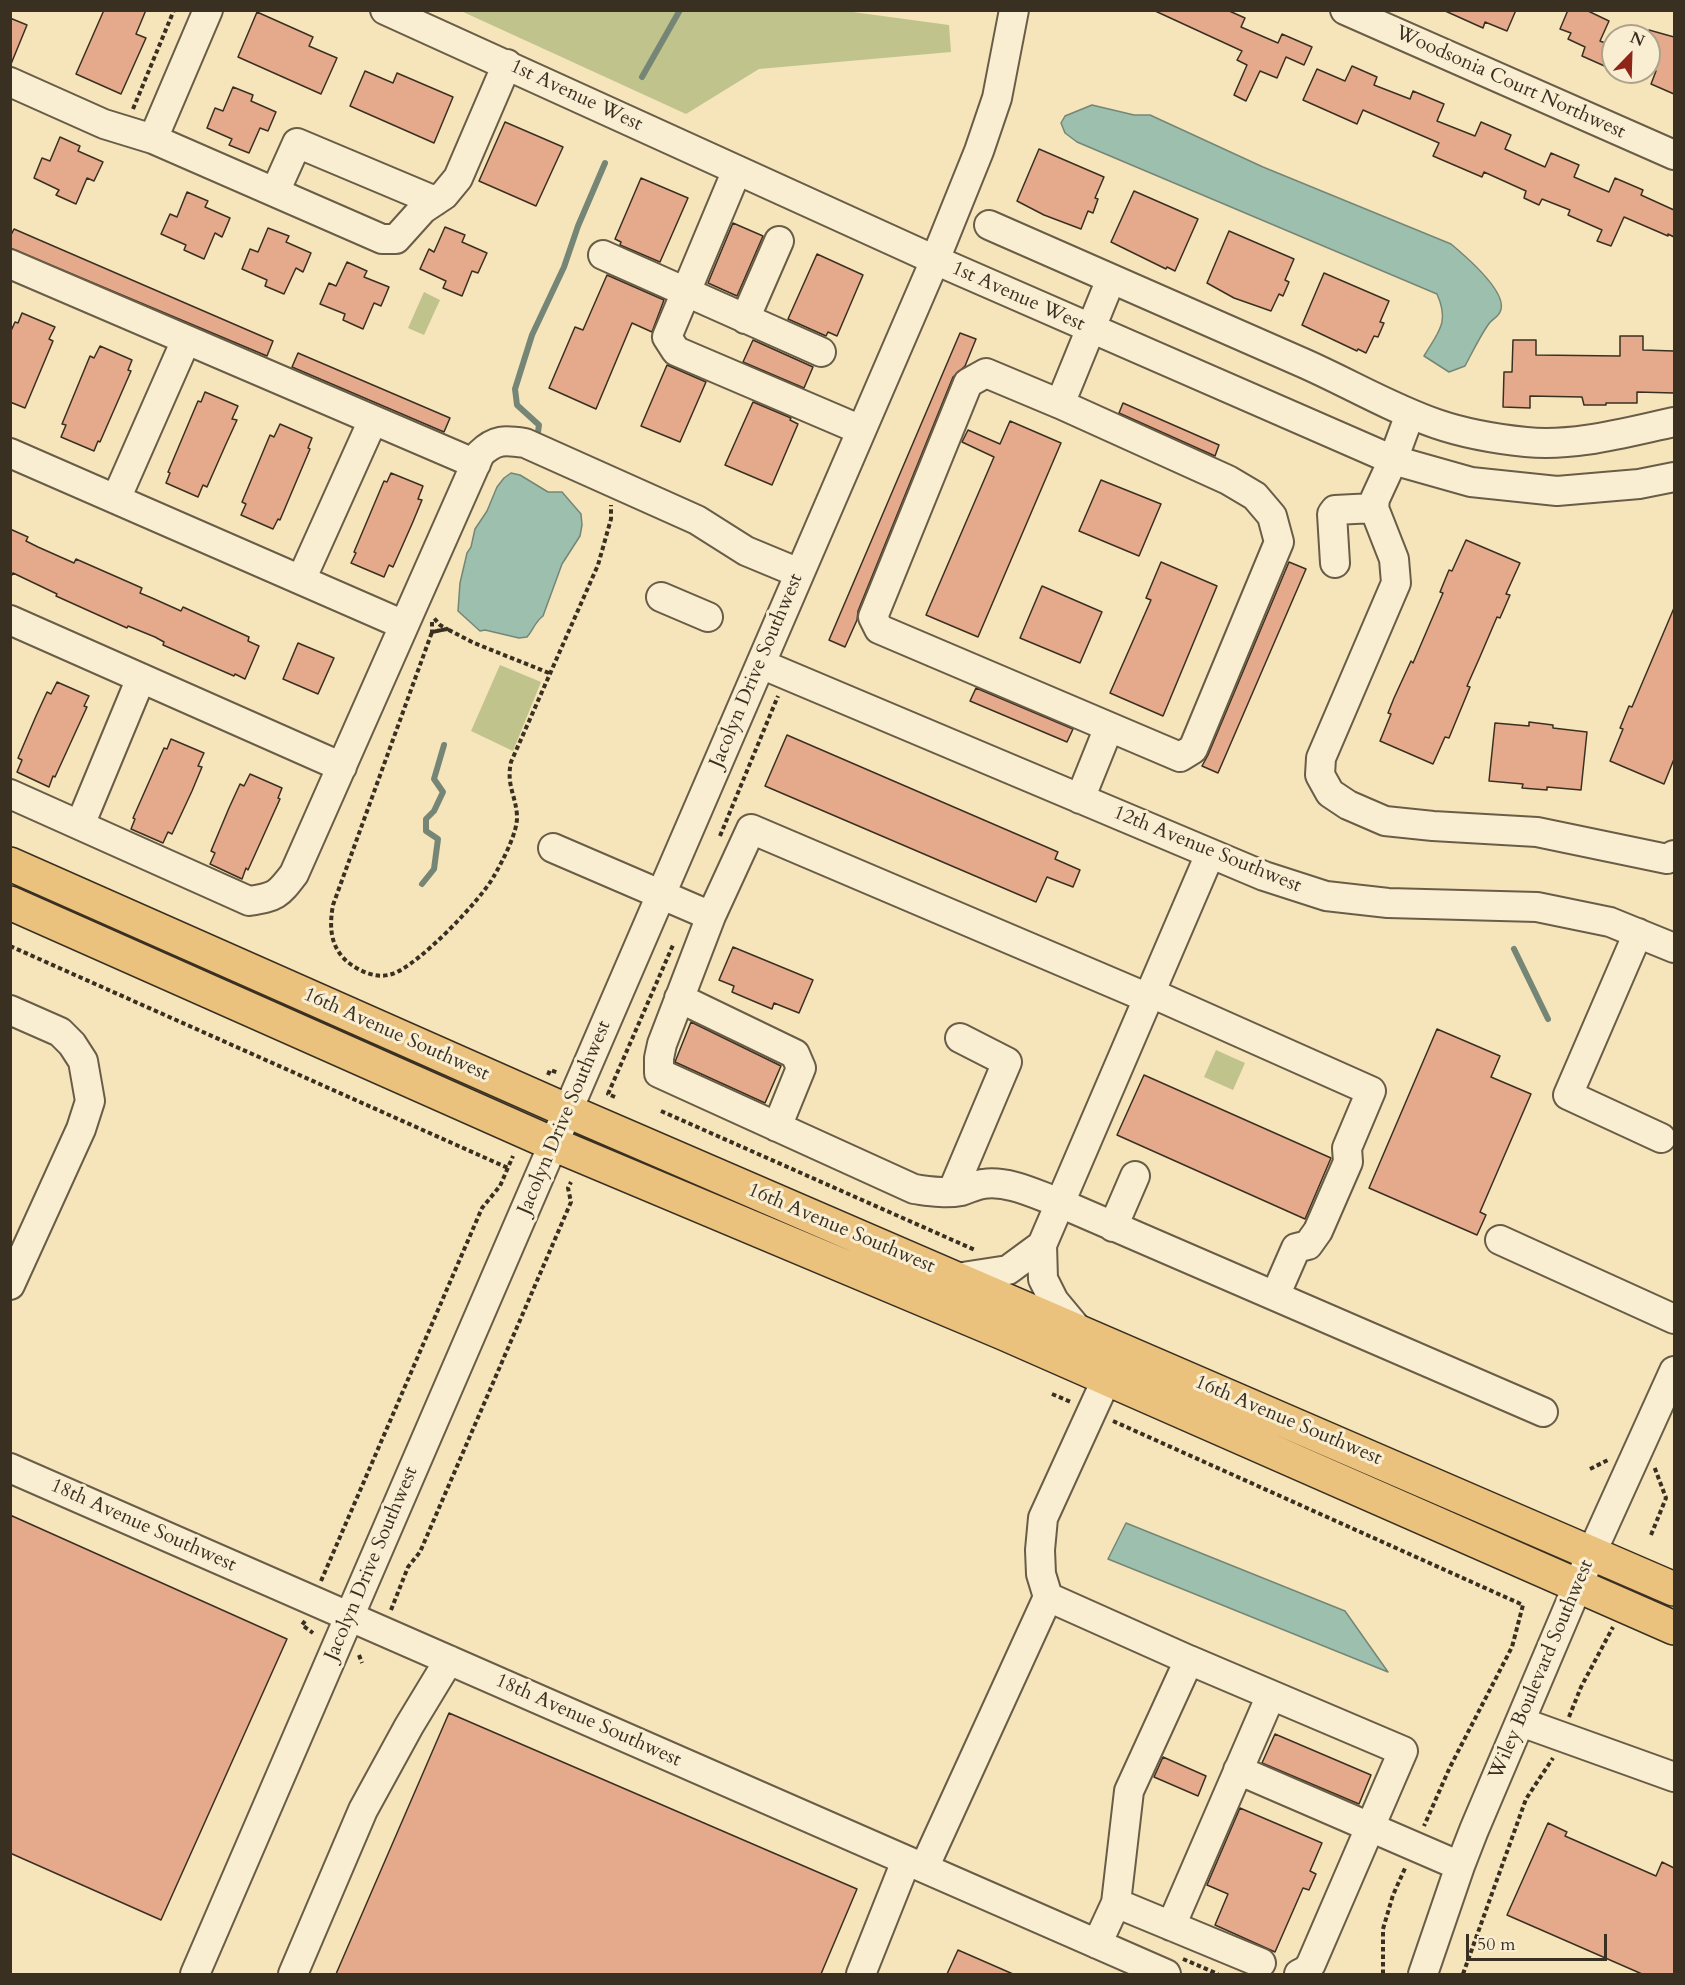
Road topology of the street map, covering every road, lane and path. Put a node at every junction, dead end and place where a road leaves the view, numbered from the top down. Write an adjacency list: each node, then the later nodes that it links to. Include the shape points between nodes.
1 (174, 10): 9 (path)
2 (208, 10): 10 (street)
3 (385, 10): 7 (street, 1st Avenue West)
4 (1014, 10): 18 (street, Jacolyn Drive Southwest, via 997,98)
5 (1345, 10): 6 (street, Woodsonia Court Northwest)
6 (1399, 21): 11 (street, Woodsonia Court Northwest)
7 (507, 64): 12 (street, 1st Avenue West); 14 (street, via 458,178)
8 (10, 82): 10 (street, via 104,124)
9 (130, 116)
10 (153, 139): 13 (street)
11 (1674, 155)
12 (736, 170): 18 (street, 1st Avenue West); 21 (street)
13 (275, 192): 14 (street, via 382,239 396,239 423,208); 14 (street, via 297,143)
14 (435, 201)
15 (989, 225): 20 (street)
16 (779, 241): 22 (street)
17 (603, 255): 21 (street)
18 (934, 260): 23 (street, 1st Avenue West); 30 (street, Jacolyn Drive Southwest)
19 (10, 264): 24 (street)
20 (1111, 279): 23 (street); 27 (street)
21 (685, 293): 22 (street); 30 (street, via 667,337 675,351)
22 (745, 319): 25 (street)
23 (1090, 328): 26 (street); 32 (street, 1st Avenue West)
24 (186, 340): 28 (street); 35 (street)
25 (821, 352)
26 (1060, 404): 51 (street, via 1255,496 1272,516 1279,542 1193,749 1180,757); 51 (street, via 986,374 968,383 873,617 879,629)
27 (1410, 414): 29 (street, via 1478,435 1528,442 1603,436); 32 (street)
28 (373, 420): 33 (street); 40 (street)
29 (1674, 422)
30 (861, 430): 39 (street, Jacolyn Drive Southwest)
31 (10, 453): 35 (street)
32 (1393, 460): 34 (street, 1st Avenue West, via 1471,482 1557,491); 37 (street)
33 (476, 464): 39 (street, via 490,444 525,443 697,520 734,557); 44 (street)
34 (1674, 477)
35 (116, 499): 40 (street)
36 (609, 499): 48 (path, via 611,519 604,546)
37 (1374, 508): 38 (street, via 1335,510 1332,514); 59 (street, via 1394,559 1396,583 1321,758 1320,775 1330,793 1385,821 1537,832 1667,859)
38 (1335, 563)
39 (800, 573): 47 (street, Jacolyn Drive Southwest)
40 (301, 580): 44 (street)
41 (661, 597): 42 (street)
42 (708, 617)
43 (10, 620): 49 (street)
44 (404, 625): 52 (street)
45 (447, 629): 46 (path); 46 (path, via 432,617); 48 (path)
46 (432, 632): 48 (path, via 330,921 338,952 353,966 371,974 391,975 417,958 482,894 493,878 517,820 508,780 511,762)
47 (760, 664): 54 (street, 12th Avenue Southwest); 61 (street, Jacolyn Drive Southwest)
48 (549, 673)
49 (141, 678): 52 (street); 55 (street)
50 (779, 694): 56 (path)
51 (1109, 727): 54 (street)
52 (342, 767): 55 (street, via 294,874 270,898 249,901)
53 (10, 794): 55 (street)
54 (1080, 799): 58 (street, 12th Avenue Southwest)
55 (80, 825)
56 (716, 844)
57 (553, 848): 61 (street)
58 (1210, 854): 64 (street, 12th Avenue Southwest, via 1326,896 1388,903 1537,907 1610,922); 67 (street)
59 (1674, 855)
60 (10, 864): 72 (main road, 16th Avenue Southwest)
61 (661, 894): 63 (street); 72 (street, Jacolyn Drive Southwest)
62 (10, 903): 76 (main road, 16th Avenue Southwest)
63 (700, 911): 67 (street, via 751,829); 68 (street); 71 (path, via 608,1094)
64 (1638, 933): 66 (street, 12th Avenue Southwest); 75 (street, via 1566,1095)
65 (10, 946): 78 (path)
66 (1674, 948)
67 (1150, 996): 82 (street); 90 (street, via 1371,1091 1347,1148 1348,1162 1318,1231 1308,1245 1296,1248)
68 (679, 998): 74 (street, via 795,1054 801,1068); 74 (street, via 662,1044 659,1073)
69 (10, 1010): 89 (street, via 60,1032 72,1044 83,1061 90,1101)
70 (960, 1038): 81 (street, via 1007,1062)
71 (615, 1097)
72 (568, 1111): 76 (street, Jacolyn Drive Southwest); 87 (main road, 16th Avenue Southwest)
73 (661, 1111): 86 (path)
74 (777, 1127): 81 (street, via 914,1189)
75 (1661, 1138)
76 (554, 1144): 88 (main road, 16th Avenue Southwest); 108 (street, Jacolyn Drive Southwest)
77 (513, 1156): 78 (path)
78 (508, 1168): 103 (path, via 500,1186 482,1208)
79 (1134, 1176): 83 (street)
80 (570, 1182): 107 (path, via 571,1202 420,1552 408,1567)
81 (952, 1192): 82 (street, via 1000,1184)
82 (1060, 1203): 83 (street); 85 (street)
83 (1113, 1227): 90 (street)
84 (1500, 1240): 92 (street)
85 (1042, 1245): 87 (street, via 1008,1270); 93 (street, via 1043,1279 1054,1301)
86 (985, 1255)
87 (956, 1278): 91 (main road, 16th Avenue Southwest)
88 (880, 1281): 91 (main road, via 895,1275 912,1275 1009,1316 1023,1317); 95 (main road, 16th Avenue Southwest)
89 (10, 1285)
90 (1275, 1296): 98 (street)
91 (1032, 1311): 93 (main road, 16th Avenue Southwest)
92 (1674, 1319)
93 (1078, 1331): 102 (main road, 16th Avenue Southwest)
94 (1674, 1371): 102 (street, Wiley Boulevard Southwest)
95 (1107, 1378): 97 (street); 104 (main road, 16th Avenue Southwest)
96 (1052, 1394): 97 (path)
97 (1091, 1411): 106 (street, via 1043,1518 1041,1574); 123 (path, via 1522,1605 1512,1647 1450,1767)
98 (1543, 1412)
99 (10, 1468): 108 (street, 18th Avenue Southwest)
100 (1666, 1498): 101 (path)
101 (1651, 1535)
102 (1592, 1552): 104 (street, Wiley Boulevard Southwest); 105 (main road, 16th Avenue Southwest)
103 (320, 1584)
104 (1578, 1585): 111 (main road, 16th Avenue Southwest); 118 (street, Wiley Boulevard Southwest)
105 (1674, 1589)
106 (1048, 1597): 115 (street); 124 (street)
107 (390, 1611)
108 (350, 1617): 114 (street, 18th Avenue Southwest); 130 (street, Jacolyn Drive Southwest)
109 (1617, 1620): 119 (path, via 1581,1687)
110 (304, 1621): 112 (path, via 302,1625)
111 (1674, 1628)
112 (313, 1633)
113 (358, 1651): 116 (path)
114 (449, 1660): 124 (street, 18th Avenue Southwest); 131 (street, via 363,1810)
115 (1189, 1660): 117 (street); 126 (street, via 1129,1791)
116 (362, 1663)
117 (1271, 1695): 120 (street); 122 (street, via 1403,1751)
118 (1521, 1722): 119 (street); 125 (street, Wiley Boulevard Southwest)
119 (1562, 1736): 121 (street); 137 (path, via 1526,1798)
120 (1238, 1770): 122 (street); 127 (street)
121 (1674, 1778)
122 (1371, 1827): 123 (street); 134 (street, via 1311,1964)
123 (1415, 1846): 125 (street); 135 (path, via 1383,1929)
124 (915, 1864): 128 (street, 18th Avenue Southwest); 132 (street)
125 (1460, 1866): 136 (street, Wiley Boulevard Southwest)
126 (1116, 1903): 127 (street); 128 (street)
127 (1171, 1926): 129 (street)
128 (1097, 1944): 133 (street, 18th Avenue Southwest)
129 (1268, 1971)
130 (195, 1974)
131 (293, 1974)
132 (861, 1974)
133 (1166, 1974)
134 (1299, 1974)
135 (1383, 1974)
136 (1423, 1974)
137 (1463, 1974)

